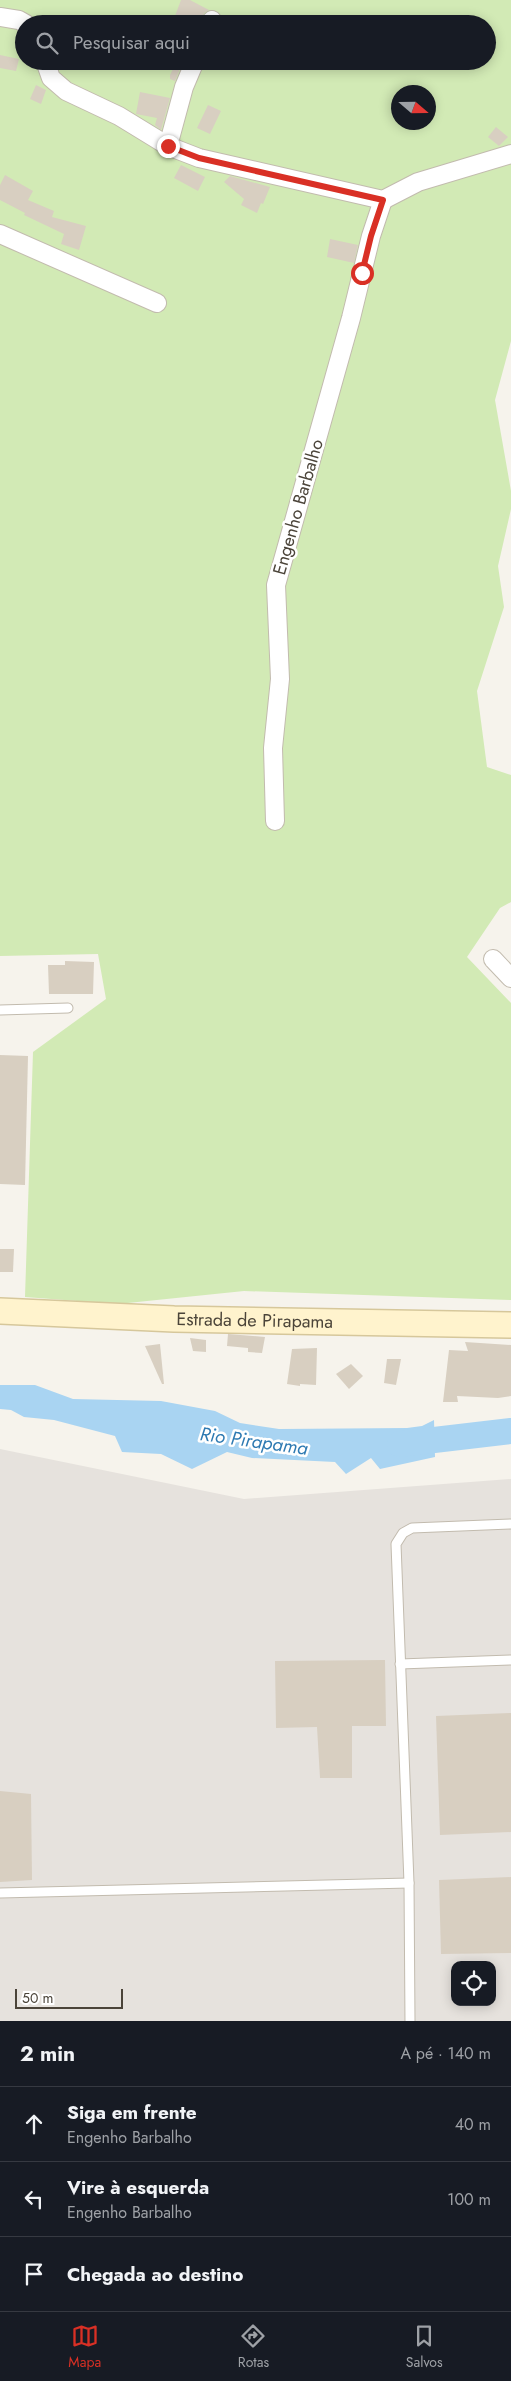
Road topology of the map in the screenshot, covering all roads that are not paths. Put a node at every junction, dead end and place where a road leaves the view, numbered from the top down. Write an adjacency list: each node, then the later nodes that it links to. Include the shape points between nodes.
1 (0, 17): 2 (street)
2 (15, 19)
3 (48, 70): 5 (street, via 51,78 66,91 119,116)
4 (191, 70): 5 (street)
5 (168, 146): 7 (street, via 199,158)
6 (511, 154): 7 (street, via 418,182)
7 (383, 200): 10 (street, Engenho Barbalho, via 276,585 280,679 273,748)
8 (0, 234): 9 (street)
9 (157, 303)
10 (275, 821)
11 (493, 959): 12 (street)
12 (511, 978)
13 (68, 1008): 14 (lane)
14 (0, 1010)
15 (0, 1311): 16 (main road, Estrada de Pirapama, via 174,1319)
16 (511, 1325)
17 (511, 1524): 19 (lane, via 412,1528 403,1533 396,1544)
18 (511, 1660): 19 (lane)
19 (400, 1664): 20 (lane)
20 (409, 1883): 21 (lane); 22 (lane)
21 (0, 1893)
22 (410, 2021)

